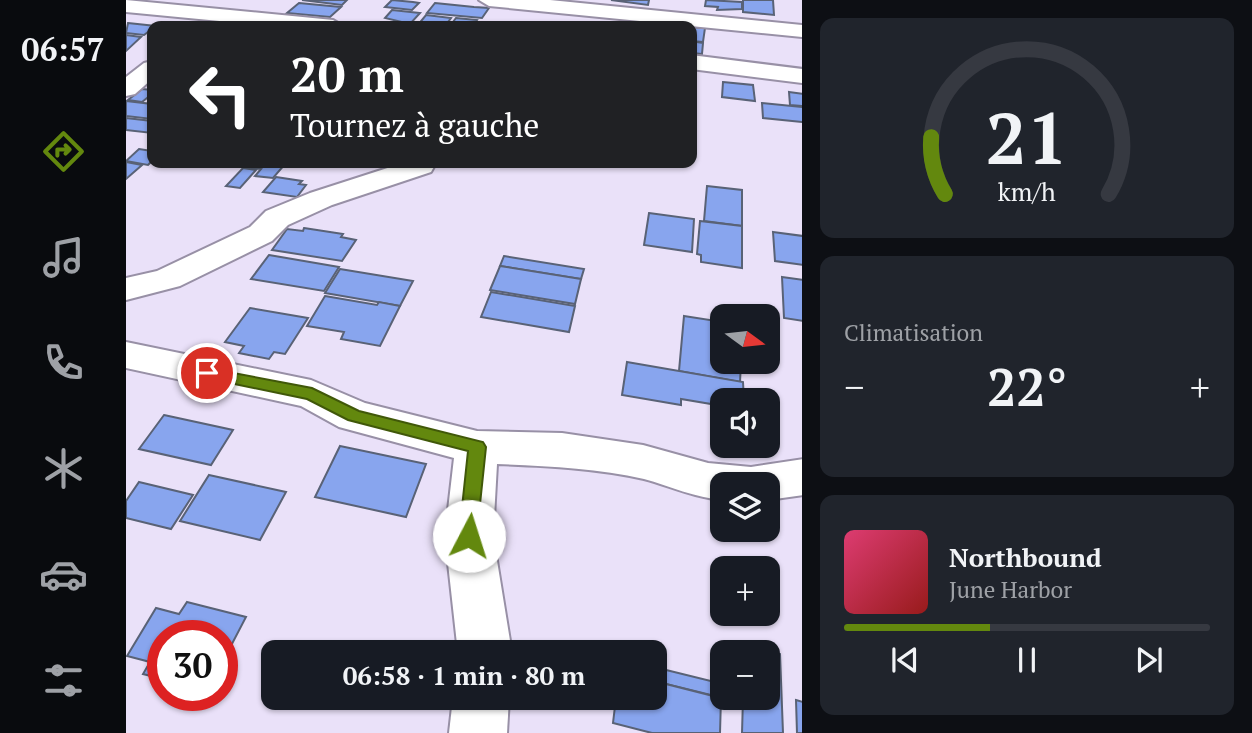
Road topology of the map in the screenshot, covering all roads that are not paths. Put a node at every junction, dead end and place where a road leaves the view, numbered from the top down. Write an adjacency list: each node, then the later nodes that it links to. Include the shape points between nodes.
1 (247, 0): 5 (street)
2 (489, 0): 4 (street)
3 (126, 6): 5 (street)
4 (668, 9): 6 (street)
5 (214, 21)
6 (802, 31)
7 (697, 63): 9 (street)
8 (147, 72): 10 (street)
9 (802, 76)
10 (126, 89)
11 (409, 168): 12 (street, via 277,218 261,234 168,279)
12 (126, 289)
13 (126, 355): 14 (street, via 312,394 354,416)
14 (477, 447): 17 (street, via 562,450 643,462); 18 (street, via 469,536)
15 (802, 477): 16 (street)
16 (780, 480)
17 (710, 481)
18 (483, 640)
19 (480, 710): 20 (street)
20 (478, 733)

